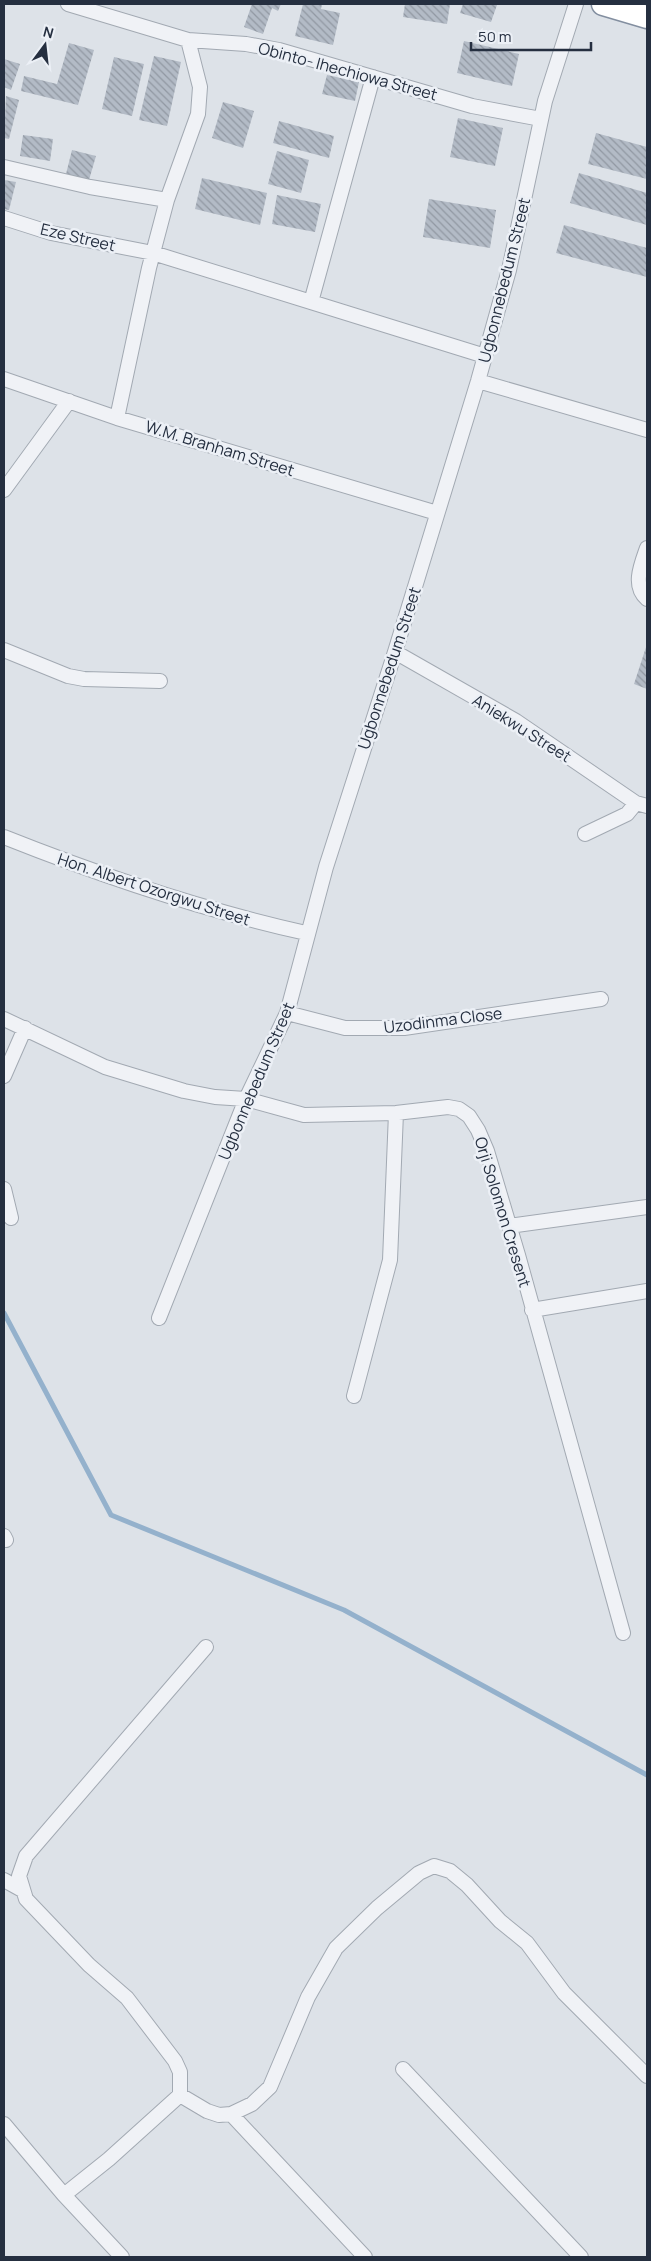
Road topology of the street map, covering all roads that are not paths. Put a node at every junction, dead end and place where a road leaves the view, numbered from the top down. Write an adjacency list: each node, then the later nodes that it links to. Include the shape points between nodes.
1 (68, 4): 5 (street, Obinto- Ihechiowa Street)
2 (576, 4): 7 (street, Ugbonnebedum Street)
3 (603, 4): 4 (highway)
4 (647, 17)
5 (188, 40): 6 (street, Obinto- Ihechiowa Street, via 279,50); 9 (street, via 200,87 198,114)
6 (373, 77): 7 (street, Obinto- Ihechiowa Street, via 472,106); 12 (street)
7 (541, 119): 13 (street, Ugbonnebedum Street, via 509,270)
8 (4, 167): 9 (street, via 90,187)
9 (167, 200): 11 (street)
10 (4, 218): 11 (street, Eze Street, via 51,233)
11 (153, 253): 12 (street, Eze Street); 17 (street)
12 (311, 302): 13 (street, Eze Street)
13 (484, 356): 15 (street, Ugbonnebedum Street)
14 (4, 379): 16 (street, W.M. Branham Street)
15 (478, 381): 18 (street); 20 (street, Ugbonnebedum Street)
16 (69, 401): 17 (street, W.M. Branham Street); 19 (street)
17 (117, 418): 20 (street, W.M. Branham Street)
18 (647, 430)
19 (4, 490)
20 (437, 513): 24 (street, Ugbonnebedum Street)
21 (647, 548): 22 (street, via 638,580)
22 (647, 599)
23 (4, 650): 25 (street, via 68,676)
24 (395, 652): 26 (street, Aniekwu Street, via 516,721); 29 (street, Ugbonnebedum Street)
25 (160, 681)
26 (642, 804): 27 (street)
27 (585, 834)
28 (4, 837): 29 (street, Hon. Albert Ozorgwu Street, via 175,898)
29 (306, 933): 31 (street, Ugbonnebedum Street)
30 (601, 999): 31 (street, Uzodinma Close, via 404,1028 345,1028)
31 (287, 1013): 35 (street, Ugbonnebedum Street)
32 (4, 1019): 33 (street, Orji Solomon Cresent)
33 (26, 1028): 34 (street); 35 (street, Orji Solomon Cresent, via 104,1067 184,1091)
34 (4, 1076)
35 (246, 1099): 36 (street, Orji Solomon Cresent, via 304,1114); 43 (street, Ugbonnebedum Street)
36 (396, 1113): 40 (street, Orji Solomon Cresent, via 448,1107 469,1116 487,1151); 44 (street, via 390,1260)
37 (4, 1189): 39 (street)
38 (647, 1207): 40 (street)
39 (11, 1218)
40 (509, 1226): 42 (street, Orji Solomon Cresent)
41 (647, 1291): 42 (street)
42 (532, 1310): 45 (street, Orji Solomon Cresent)
43 (159, 1318)
44 (354, 1396)
45 (623, 1633)
46 (206, 1647): 48 (street, via 26,1856 19,1876)
47 (4, 1880): 48 (street)
48 (22, 1890): 51 (street, via 26,1899 89,1965 127,1998 175,2061 180,2072)
49 (403, 2069): 57 (street)
50 (647, 2076): 52 (street, via 564,1993 527,1943 500,1921 461,1880 450,1871 434,1866 419,1873 377,1908 336,1948 308,1997 270,2087 252,2104)
51 (180, 2095): 52 (street, via 207,2111); 54 (street)
52 (231, 2114): 56 (street)
53 (4, 2124): 54 (street)
54 (64, 2195): 55 (street)
55 (122, 2257)
56 (365, 2257)
57 (582, 2257)

